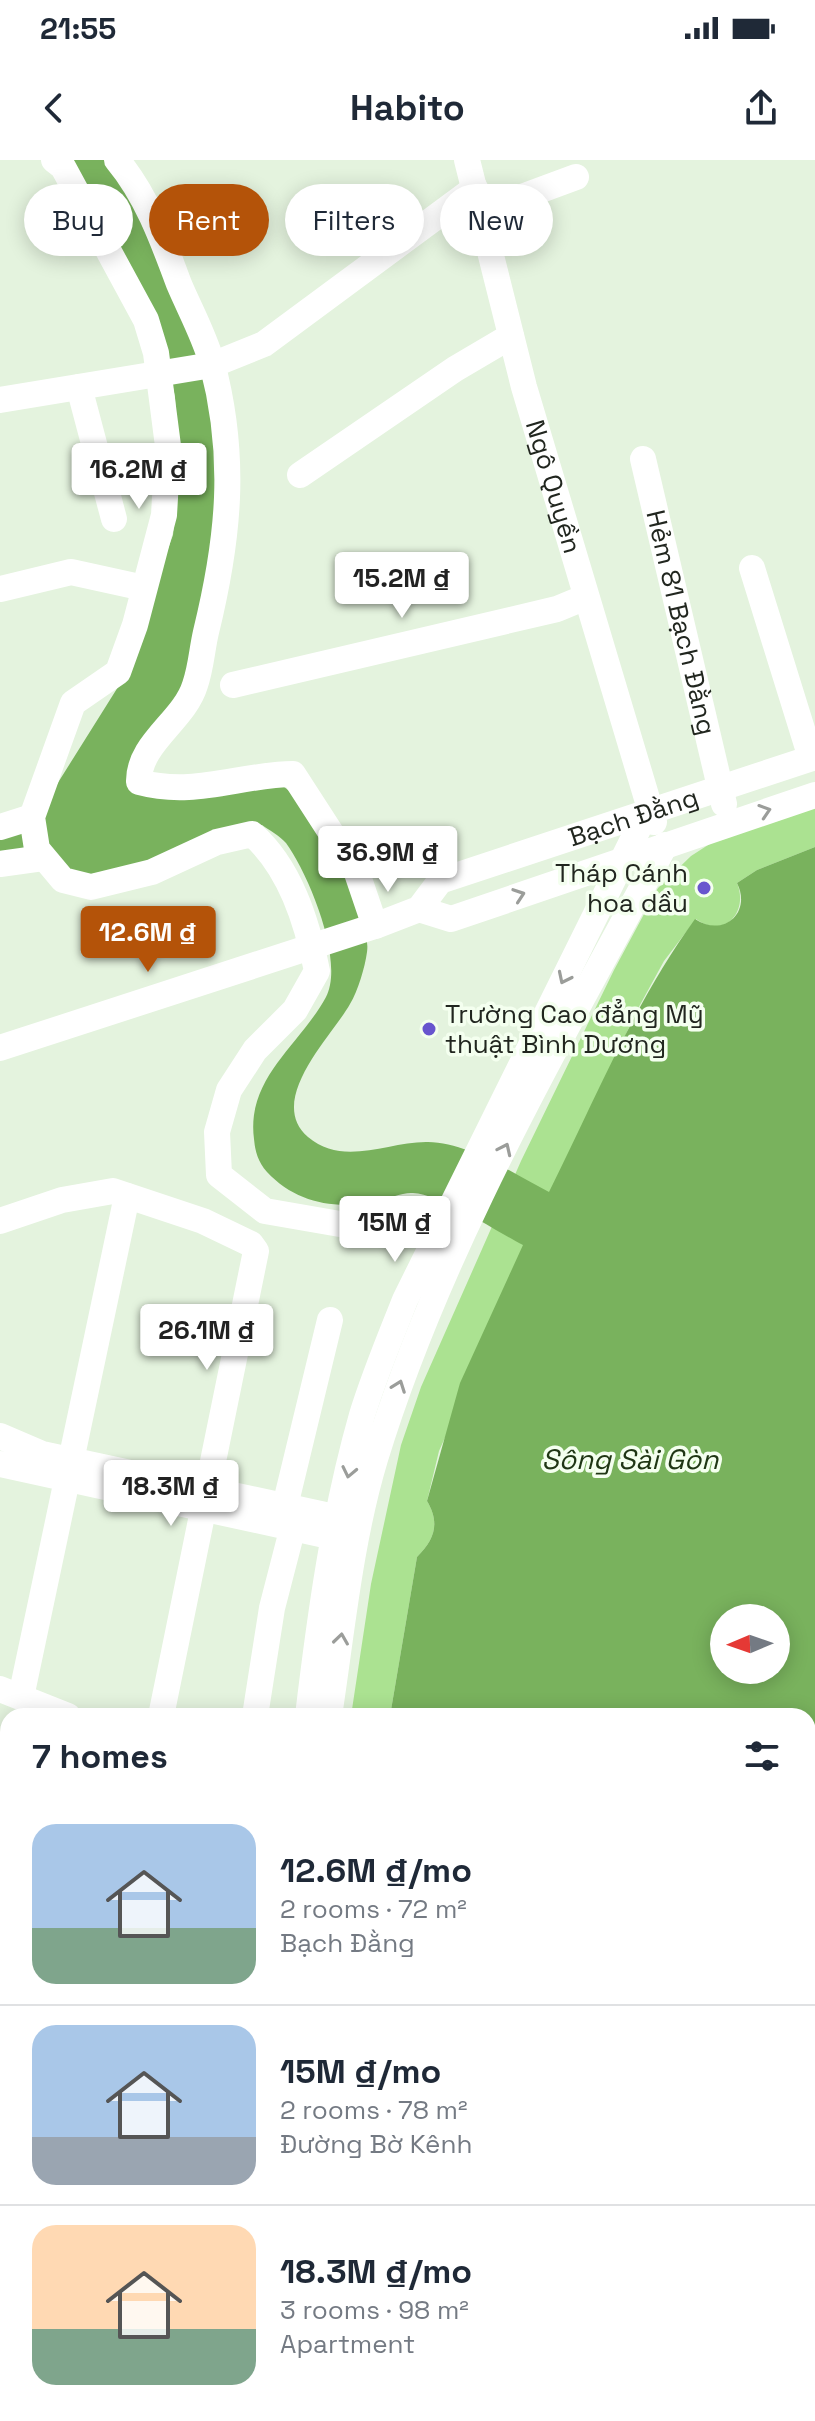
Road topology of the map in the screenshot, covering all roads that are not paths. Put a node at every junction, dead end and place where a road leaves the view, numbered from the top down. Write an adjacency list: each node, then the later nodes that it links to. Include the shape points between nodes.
1 (54, 160): 11 (street, via 63,167 146,320)
2 (117, 160): 10 (street, via 145,201)
3 (467, 160): 5 (street, Ngô Quyền)
4 (576, 177): 6 (street)
5 (474, 184)
6 (546, 184)
7 (440, 226): 10 (street, via 264,344)
8 (492, 256): 9 (street, Ngô Quyền)
9 (511, 336): 15 (street); 20 (street, Ngô Quyền)
10 (211, 365): 11 (street); 34 (street, via 229,456 227,535 195,688 152,744 139,769 139,782 167,790 213,787 258,774 293,774 357,873)
11 (158, 373): 12 (street); 18 (street, via 168,446 164,515)
12 (79, 387): 13 (street); 16 (street)
13 (0, 400)
14 (643, 459): 23 (street, Hẻm 81 Bạch Đằng)
15 (300, 475)
16 (114, 519)
17 (752, 568): 22 (street)
18 (144, 588): 19 (street, via 71,572); 28 (street, via 118,672 73,703)
19 (0, 589)
20 (586, 597): 21 (street, via 557,609); 25 (street, Ngô Quyền)
21 (233, 685)
22 (813, 758): 23 (street, Bạch Đằng)
23 (718, 788): 25 (street, Bạch Đằng); 26 (street, Hẻm 81 Bạch Đằng)
24 (815, 795): 26 (street, Bạch Đằng, one-way to 24)
25 (648, 809): 29 (street, Ngô Quyền); 30 (street); 33 (street, Bạch Đằng, via 440,881)
26 (730, 822): 29 (street, Bạch Đằng)
27 (0, 827): 28 (street)
28 (37, 837): 31 (street); 36 (street, via 63,880 91,887 152,872 217,842 252,834 272,852)
29 (665, 845): 30 (street, Bạch Đằng); 47 (street, one-way to 29, via 433,1302 517,1123)
30 (625, 859): 32 (street, Bạch Đằng); 35 (street)
31 (0, 864)
32 (554, 883): 33 (street, Bạch Đằng, one-way to 32, via 451,919); 35 (street, via 580,896)
33 (419, 909): 34 (street, Bạch Đằng)
34 (375, 926): 36 (street, Bạch Đằng)
35 (588, 928): 47 (street, one-way to 47, via 405,1300 363,1414)
36 (314, 946): 37 (street); 40 (street, via 317,971 295,1010 255,1050 229,1090 217,1132 219,1175 265,1211)
37 (0, 1048)
38 (127, 1196): 39 (street, via 113,1191 62,1200); 44 (street); 45 (street, via 203,1221 256,1251)
39 (0, 1221)
40 (386, 1232)
41 (330, 1320): 46 (street)
42 (0, 1436): 44 (street)
43 (0, 1464): 44 (street)
44 (67, 1470): 45 (street); 48 (street)
45 (206, 1500): 46 (street); 50 (street)
46 (289, 1517): 47 (street); 51 (street)
47 (348, 1530): 52 (street); 53 (street, one-way to 47)
48 (11, 1693): 49 (street)
49 (48, 1708)
50 (163, 1708)
51 (256, 1708)
52 (310, 1708)
53 (330, 1708)

